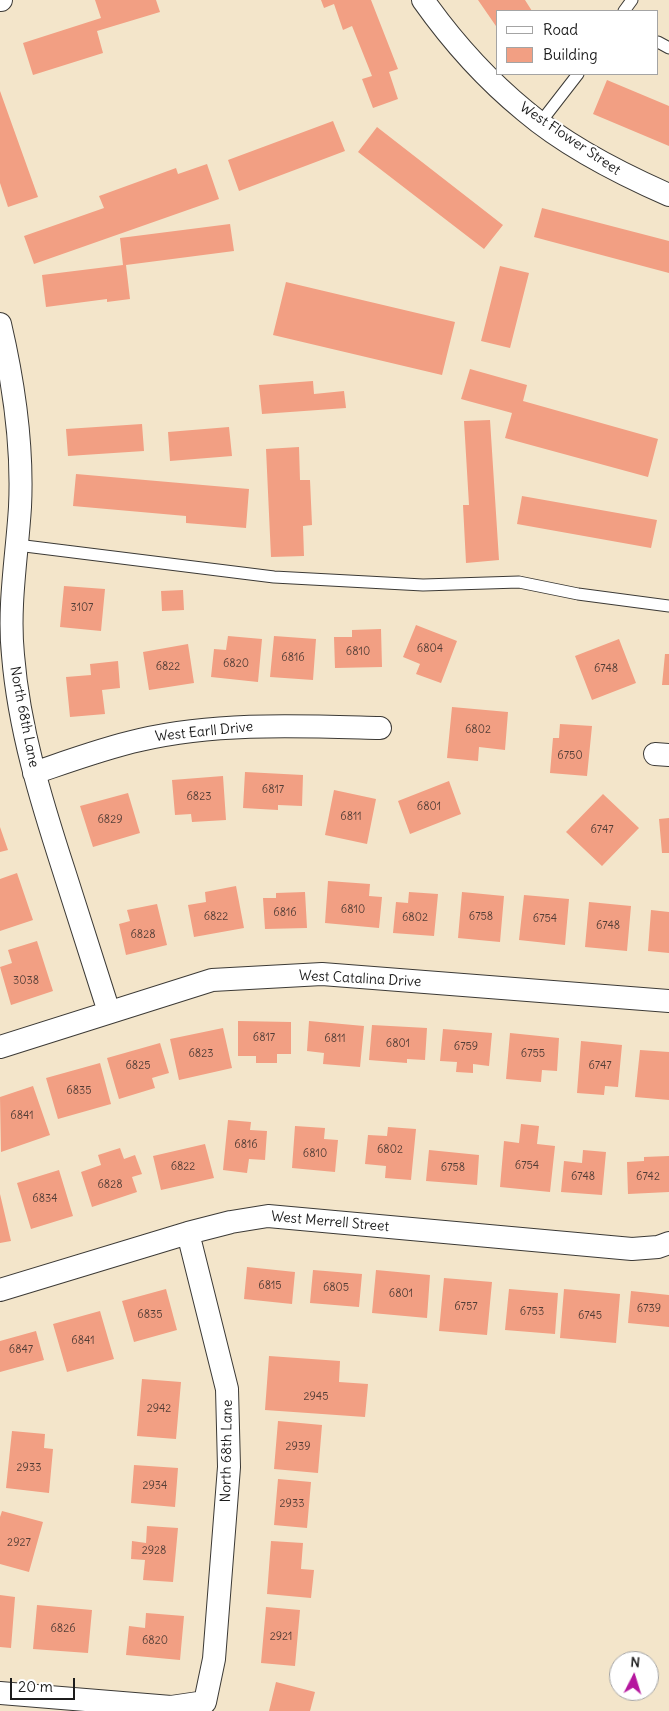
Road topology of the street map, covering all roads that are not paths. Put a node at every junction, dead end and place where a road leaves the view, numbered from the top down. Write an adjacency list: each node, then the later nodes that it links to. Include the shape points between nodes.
1 (422, 0): 3 (street, West Flower Street, via 446,33 498,87)
2 (577, 75): 3 (lane)
3 (540, 122): 4 (street, West Flower Street, via 624,175)
4 (669, 195)
5 (0, 324): 6 (street, North 68th Lane, via 16,403 20,476)
6 (17, 545): 7 (lane, via 274,577 423,585 519,582 578,594); 9 (street, North 68th Lane, via 12,653 20,712)
7 (669, 606)
8 (380, 728): 9 (street, West Earll Drive, via 217,728 100,750)
9 (34, 773): 11 (street, North 68th Lane)
10 (669, 1001): 11 (street, West Catalina Drive, via 322,974 212,980)
11 (109, 1012): 12 (street, West Catalina Drive)
12 (0, 1047)
13 (188, 1233): 14 (street, West Merrell Street, via 268,1216 632,1249); 15 (street, West Merrell Street); 16 (street, North 68th Lane, via 227,1389 229,1468 214,1659 205,1702 171,1707)
14 (669, 1243)
15 (0, 1290)
16 (0, 1693)

